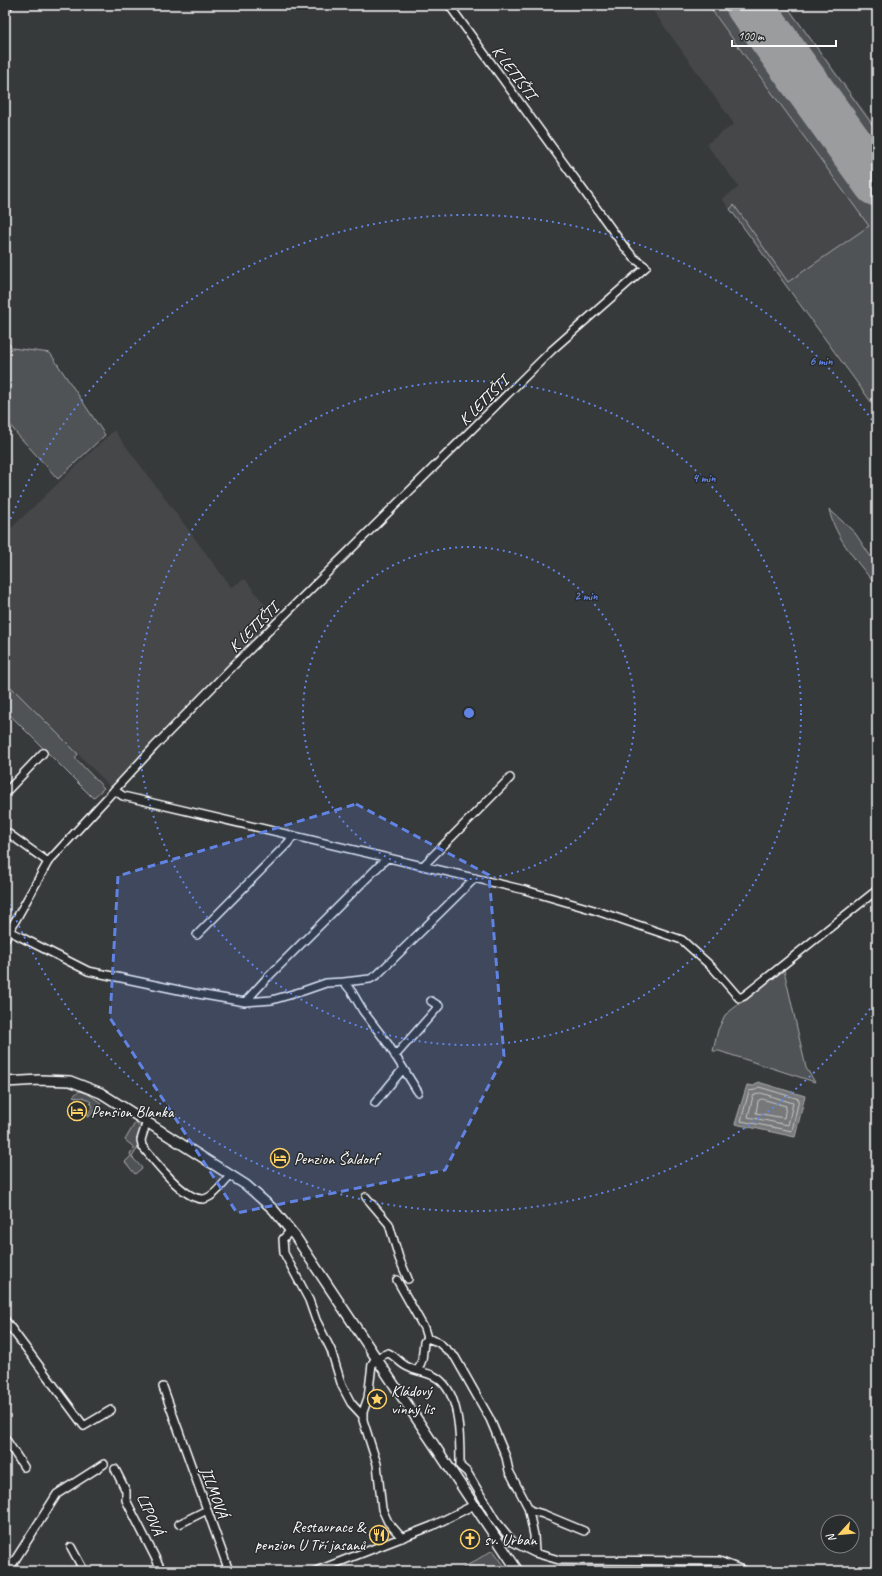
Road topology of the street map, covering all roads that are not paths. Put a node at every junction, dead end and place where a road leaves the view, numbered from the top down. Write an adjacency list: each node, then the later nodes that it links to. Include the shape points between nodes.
1 (8, 5): 3 (main road)
2 (449, 5): 6 (street, K LETIŠTI, via 623,245 646,267 552,350 237,662)
3 (5, 8)
4 (43, 753): 7 (street)
5 (510, 778): 12 (street)
6 (114, 790): 9 (street, via 123,796); 11 (street)
7 (5, 793)
8 (5, 831): 11 (street)
9 (293, 836): 10 (street); 16 (street)
10 (387, 858): 12 (street); 20 (street)
11 (48, 862): 15 (street)
12 (423, 866): 13 (street)
13 (475, 878): 14 (street, via 594,910 682,940 714,969 738,998 750,992); 18 (street, via 377,975 370,979)
14 (877, 890)
15 (7, 930): 17 (street); 20 (street, via 88,971)
16 (197, 935)
17 (5, 939)
18 (344, 982): 20 (street, via 326,983 272,1000); 21 (street)
19 (431, 1001): 21 (street, via 439,1006)
20 (245, 1002)
21 (395, 1056): 22 (street)
22 (403, 1069): 24 (street); 25 (street)
23 (5, 1082): 26 (main road, via 70,1081 101,1093)
24 (418, 1092)
25 (375, 1103)
26 (147, 1121): 27 (main road); 27 (street, via 141,1140 142,1146 172,1180 192,1196 206,1198)
27 (231, 1175): 29 (main road, via 259,1195)
28 (366, 1197): 30 (street, via 389,1224)
29 (291, 1230): 34 (main road); 38 (street, via 283,1239 284,1253 309,1300 331,1350 342,1386 350,1402)
30 (408, 1279)
31 (397, 1280): 33 (street)
32 (5, 1320): 37 (street, via 84,1426)
33 (427, 1338): 35 (street); 47 (street, via 438,1342 455,1357 490,1419 509,1471)
34 (376, 1358): 35 (street, via 388,1353 407,1367); 38 (street, via 370,1368 368,1398); 44 (main road)
35 (418, 1370): 41 (street, via 441,1381 454,1404 459,1427)
36 (163, 1387): 46 (street, JILMOVÁ)
37 (111, 1410)
38 (363, 1416): 50 (street, via 377,1464 382,1509 388,1522)
39 (5, 1438): 42 (street)
40 (104, 1464): 53 (street, via 57,1494)
41 (460, 1466): 44 (street); 52 (street, via 467,1472 496,1521 513,1542)
42 (24, 1467)
43 (114, 1469): 55 (street, LIPOVÁ, via 126,1491 126,1500)
44 (451, 1470): 45 (main road)
45 (474, 1505): 50 (street); 58 (main road)
46 (207, 1510): 48 (street); 56 (street, JILMOVÁ)
47 (529, 1510): 49 (street); 52 (street)
48 (180, 1524)
49 (584, 1531)
50 (402, 1538): 57 (street)
51 (72, 1547): 54 (street)
52 (535, 1553): 59 (street, via 554,1560 568,1561 719,1561)
53 (8, 1571)
54 (84, 1571)
55 (162, 1571)
56 (229, 1571)
57 (316, 1571)
58 (518, 1571)
59 (745, 1571)

